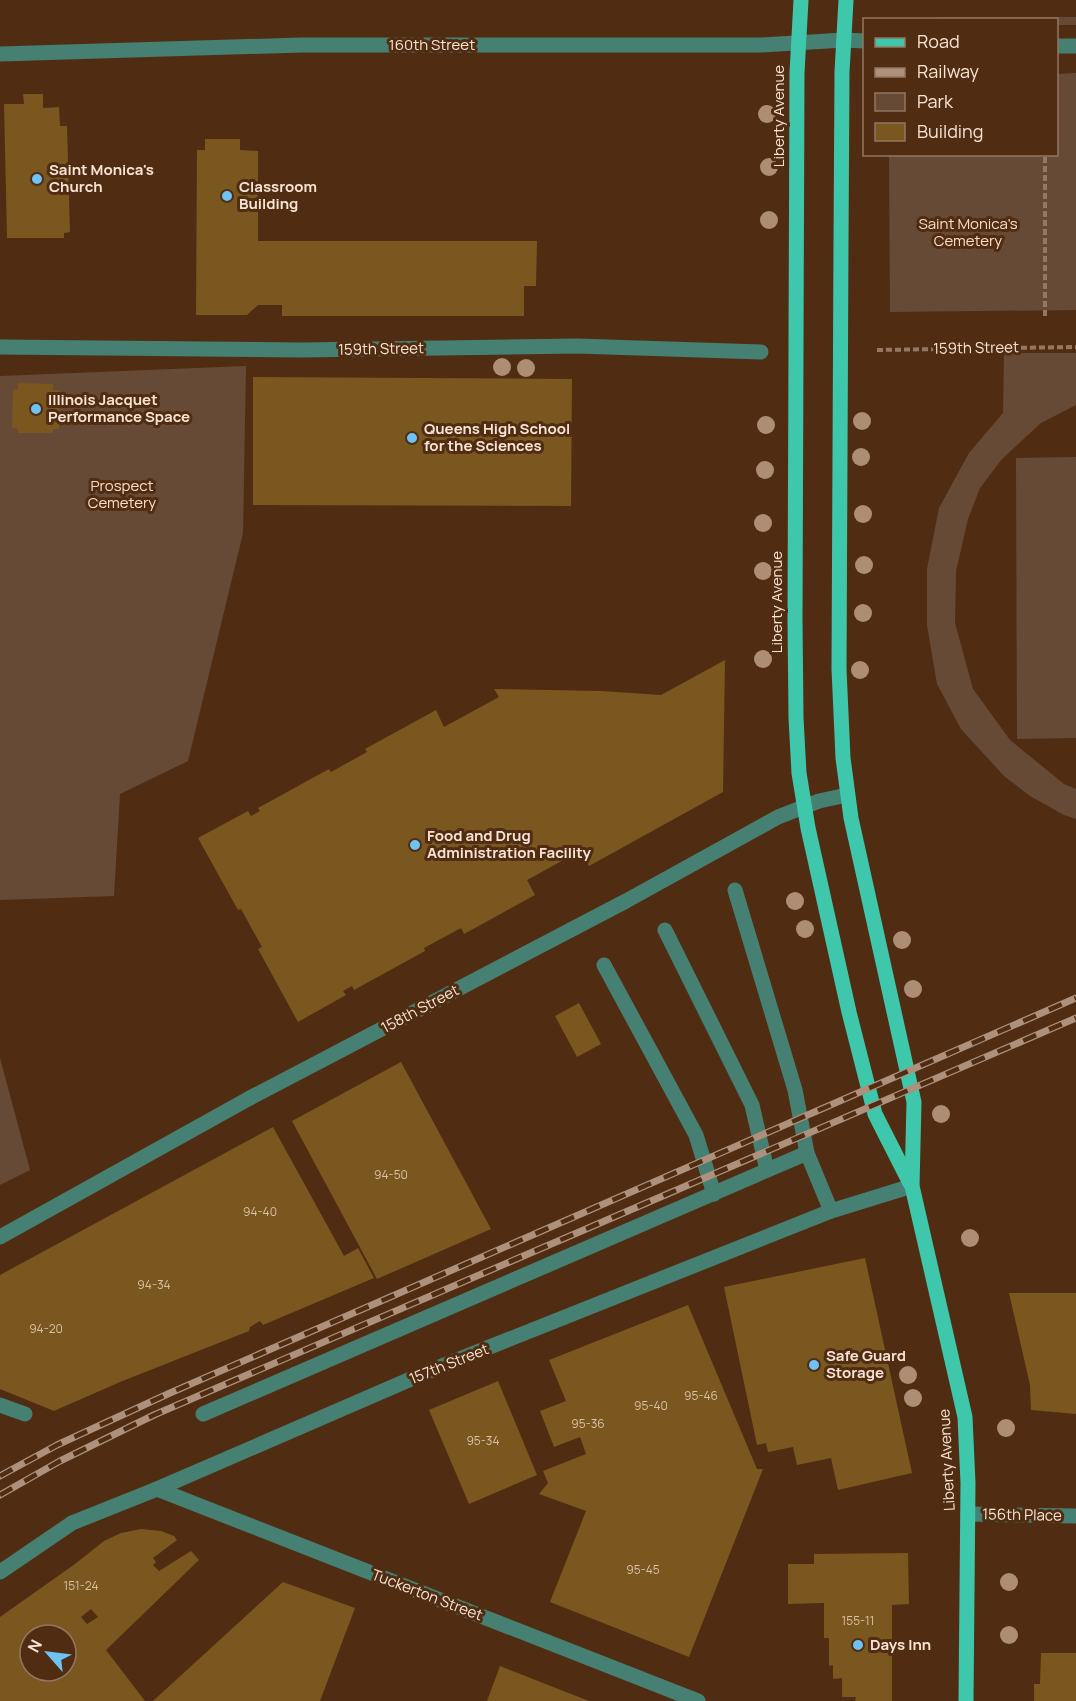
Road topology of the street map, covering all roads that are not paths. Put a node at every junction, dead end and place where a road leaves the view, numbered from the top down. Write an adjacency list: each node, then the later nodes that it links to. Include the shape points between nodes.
1 (801, 0): 5 (main road, Liberty Avenue)
2 (846, 0): 3 (main road, Liberty Avenue)
3 (844, 40): 4 (street, 160th Street); 5 (street, 160th Street); 11 (main road, Liberty Avenue, via 839,669)
4 (863, 41)
5 (798, 43): 8 (street, 160th Street, via 302,45); 12 (main road, Liberty Avenue, via 795,673)
6 (1058, 46): 7 (street)
7 (1076, 46)
8 (0, 54)
9 (0, 347): 10 (street, 159th Street, via 314,350 577,346)
10 (761, 352)
11 (847, 795): 12 (street, 158th Street); 18 (main road, Liberty Avenue, via 914,1102)
12 (804, 806): 18 (main road, Liberty Avenue, via 875,1114); 21 (street, 158th Street, via 248,1099)
13 (735, 890): 16 (street, via 795,1090)
14 (665, 930): 17 (street, via 752,1105)
15 (604, 965): 19 (street, via 696,1135)
16 (807, 1153): 17 (street); 20 (street)
17 (767, 1170): 19 (street)
18 (912, 1186): 20 (street, 157th Street); 26 (main road, Liberty Avenue, via 965,1417)
19 (714, 1194): 24 (street)
20 (831, 1211): 25 (street, 157th Street, via 427,1372)
21 (0, 1237)
22 (0, 1405): 23 (street)
23 (25, 1414)
24 (203, 1414)
25 (157, 1489): 28 (street, 157th Street, via 72,1523); 29 (street, Tuckerton Street)
26 (968, 1514): 27 (street, 156th Place); 30 (main road, Liberty Avenue)
27 (1076, 1516)
28 (0, 1572)
29 (698, 1701)
30 (966, 1701)

